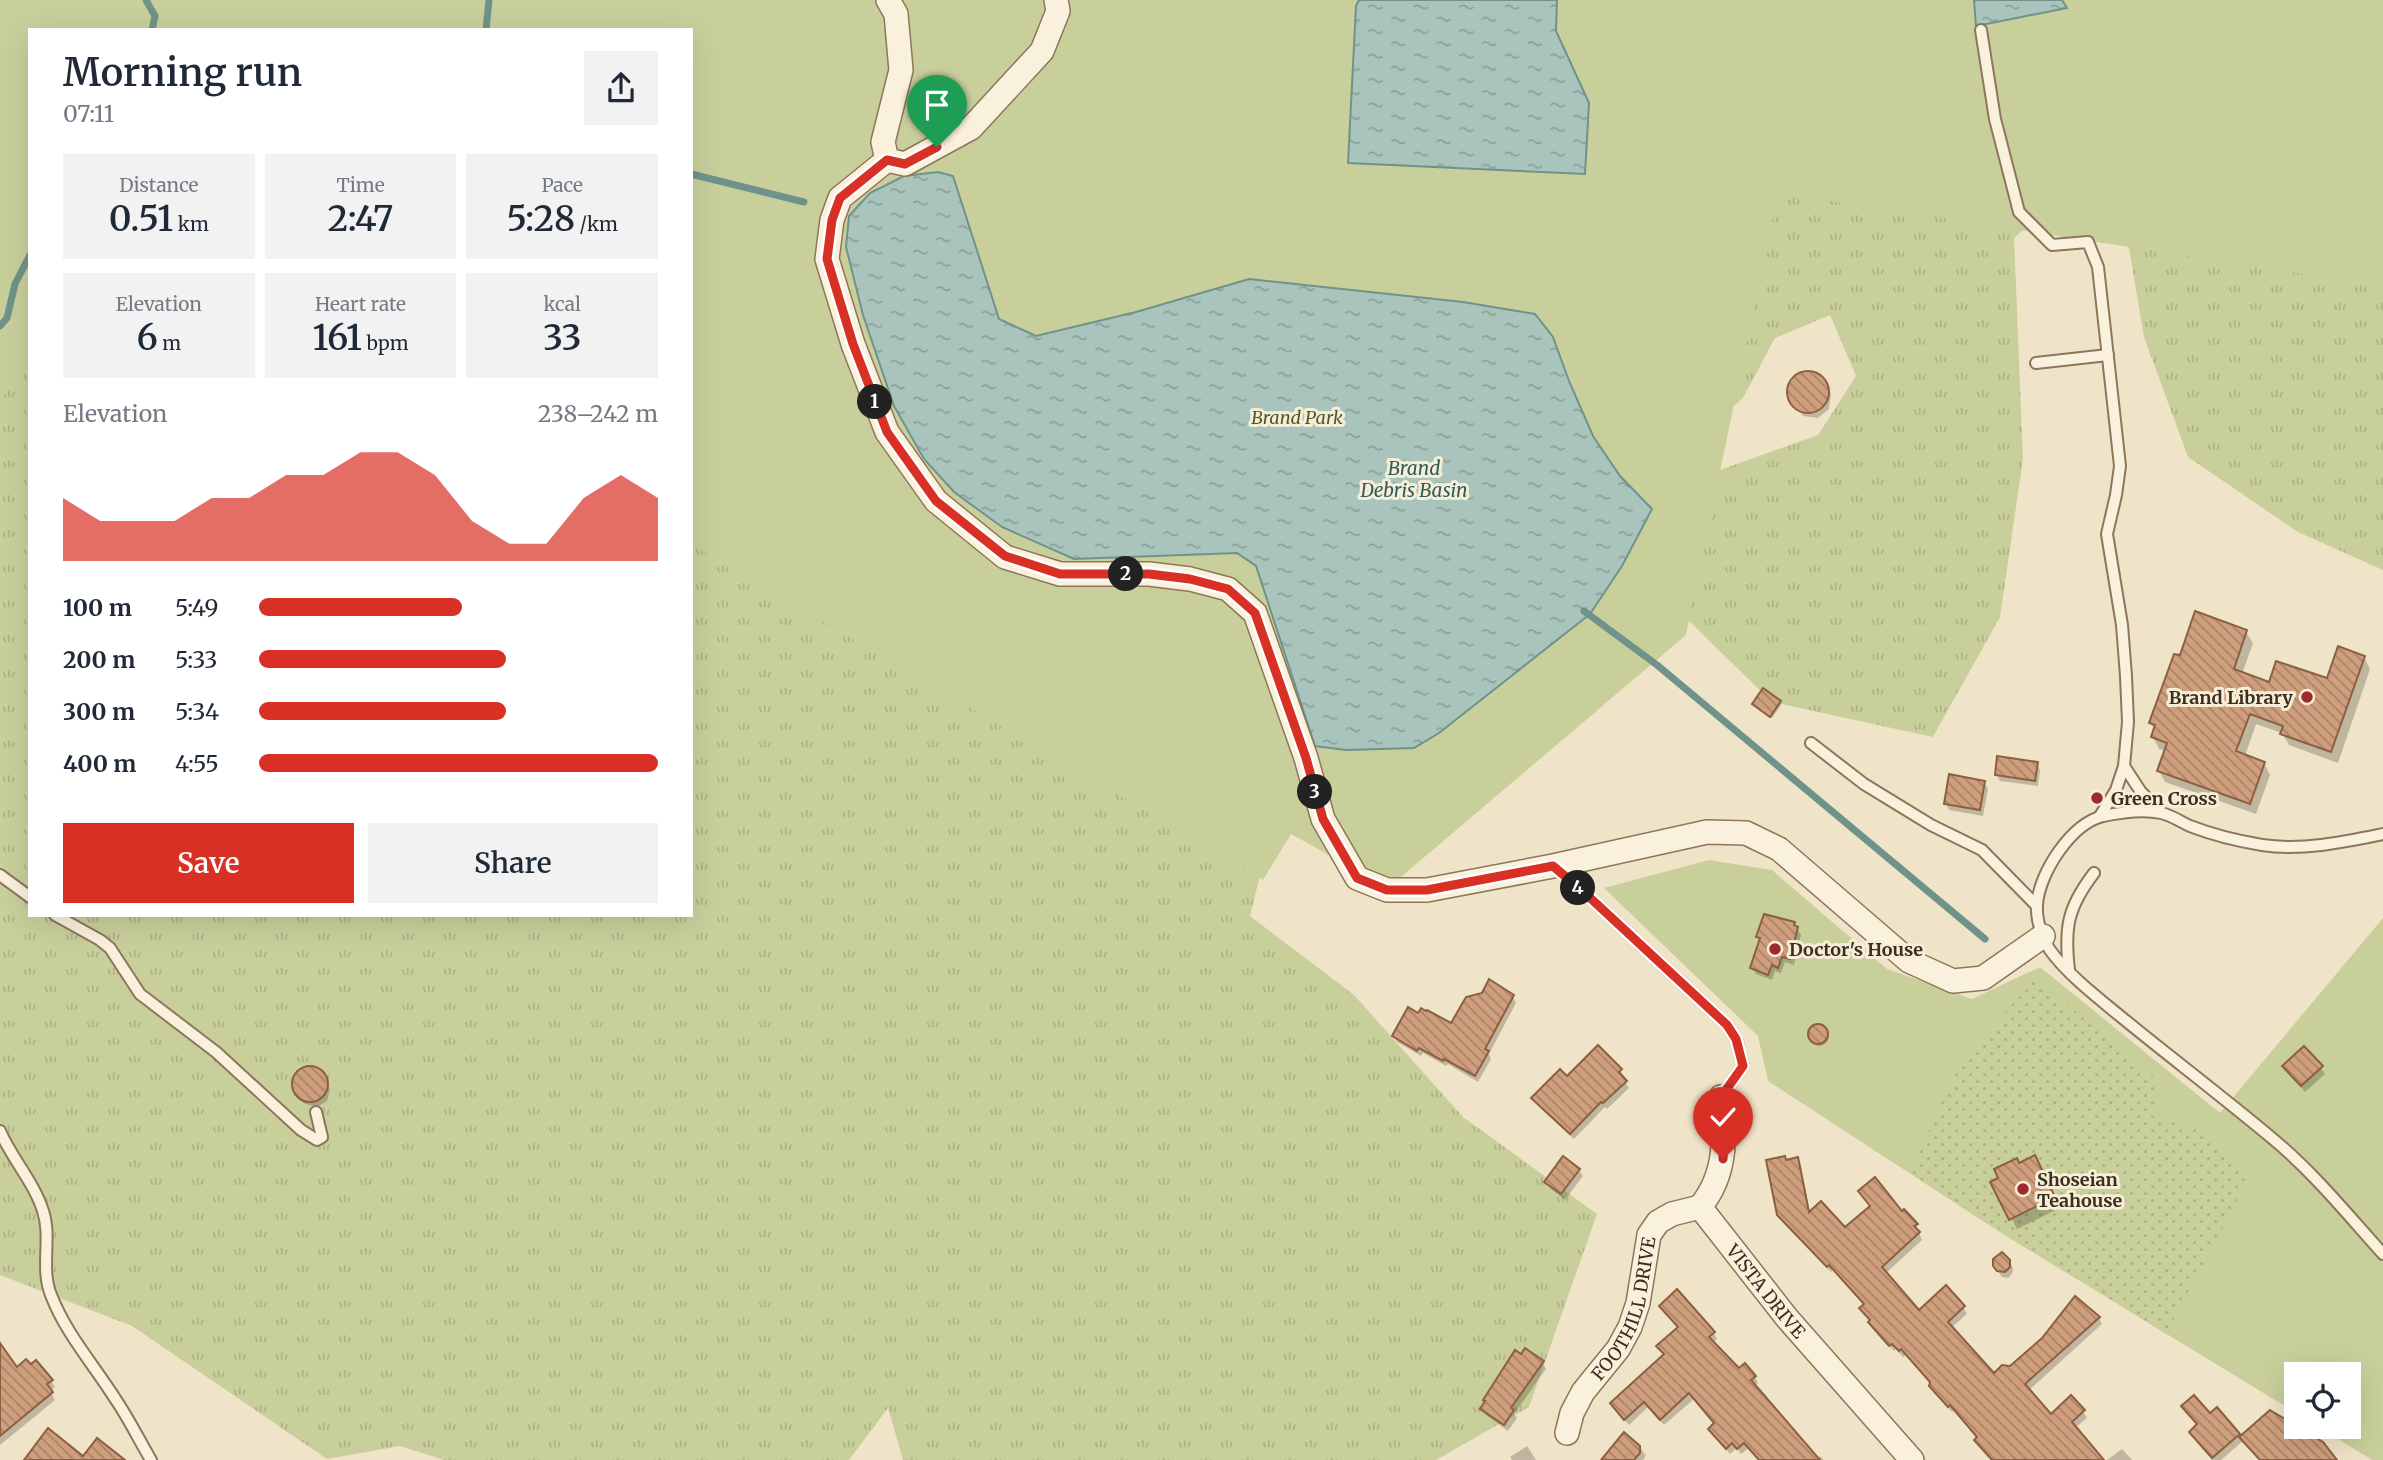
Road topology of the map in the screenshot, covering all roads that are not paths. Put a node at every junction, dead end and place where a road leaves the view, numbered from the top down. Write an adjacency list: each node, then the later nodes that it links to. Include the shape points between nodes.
1 (888, 0): 4 (street, via 896,14 901,70 883,142)
2 (1056, 0): 4 (street, via 1058,11 1042,51 971,128 905,164)
3 (1981, 30): 5 (lane, via 1995,119 2020,212 2052,245 2088,242 2098,267)
4 (887, 160): 12 (street, via 840,198 827,259 887,432 936,501 1005,556 1060,574 1190,579 1228,589 1255,613 1323,819 1357,878 1387,890 1427,890)
5 (2108, 355): 6 (lane); 8 (lane, via 2120,467 2107,534 2126,677)
6 (2036, 363)
7 (1811, 743): 16 (lane, via 1864,784 1982,850)
8 (2124, 766): 9 (lane); 10 (lane)
9 (2162, 813): 10 (lane); 11 (lane, via 2219,836 2264,845 2301,846)
10 (2100, 816): 16 (lane, via 2068,838 2044,876)
11 (2383, 834)
12 (1553, 866): 18 (street, via 1707,832 1746,833 1779,849 1909,961 1953,981 1983,978); 20 (lane, via 1727,1025 1743,1066)
13 (2094, 873): 19 (lane, via 2070,913)
14 (0, 875): 15 (lane)
15 (28, 896)
16 (2037, 906): 18 (lane)
17 (59, 917): 21 (lane, via 110,948 140,994 216,1052 317,1140 322,1131)
18 (2043, 936): 19 (lane)
19 (2069, 970): 24 (lane, via 2274,1139)
20 (1721, 1097): 23 (street, via 1723,1159 1711,1193)
21 (316, 1112)
22 (0, 1131): 26 (lane, via 44,1213 45,1274 50,1294)
23 (1700, 1207): 25 (street, FOOTHILL DRIVE, via 1672,1214 1658,1222 1649,1235 1639,1303 1630,1327 1583,1392); 27 (street, VISTA DRIVE, via 1787,1318)
24 (2383, 1254)
25 (1567, 1433)
26 (151, 1460)
27 (1912, 1460)

